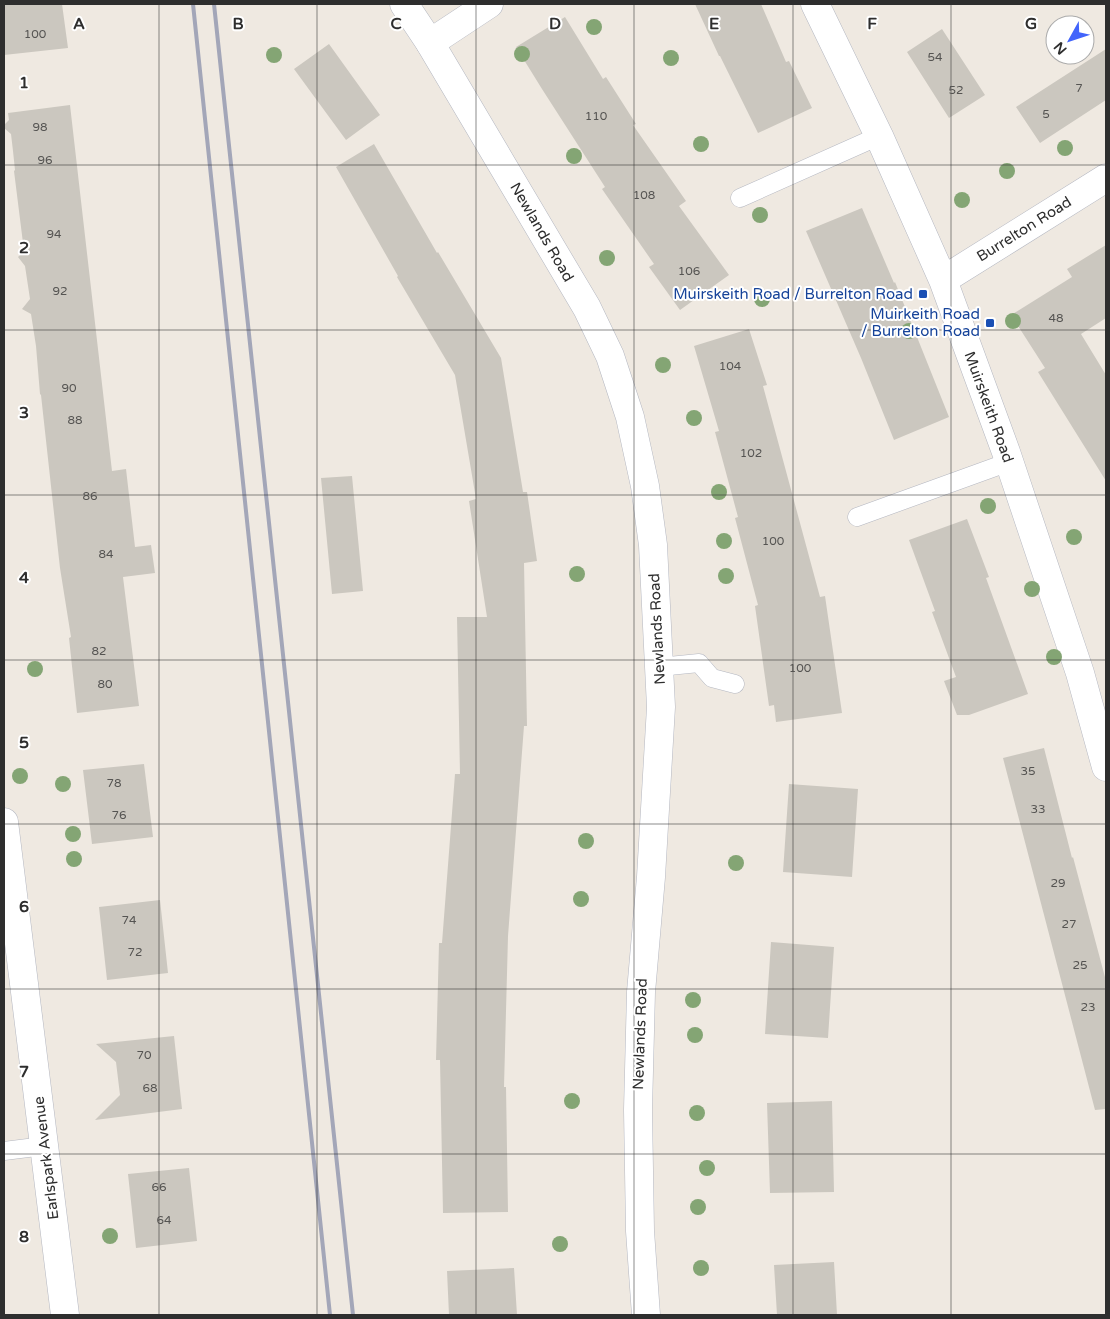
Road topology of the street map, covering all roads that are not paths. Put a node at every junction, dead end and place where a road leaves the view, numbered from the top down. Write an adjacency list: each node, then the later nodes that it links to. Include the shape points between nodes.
1 (404, 4): 4 (street, Newlands Road)
2 (489, 4): 4 (street)
3 (816, 4): 5 (street, Muirskeith Road)
4 (430, 43): 11 (street, Newlands Road, via 587,308 610,356 630,417 645,486)
5 (879, 136): 7 (lane); 8 (street, Muirskeith Road)
6 (1106, 178): 8 (street, Burrelton Road)
7 (740, 198)
8 (942, 280): 9 (street, Muirskeith Road)
9 (1009, 462): 10 (lane); 13 (street, Muirskeith Road, via 1080,673)
10 (857, 517)
11 (659, 667): 12 (lane, via 699,663 712,678); 19 (street, Newlands Road, via 660,727 640,992 640,1231)
12 (735, 684)
13 (1106, 767)
14 (4, 822): 15 (street, Earlspark Avenue)
15 (12, 942): 16 (street, Earlspark Avenue)
16 (44, 1146): 17 (lane); 18 (street, Earlspark Avenue)
17 (4, 1151)
18 (65, 1315)
19 (646, 1315)

